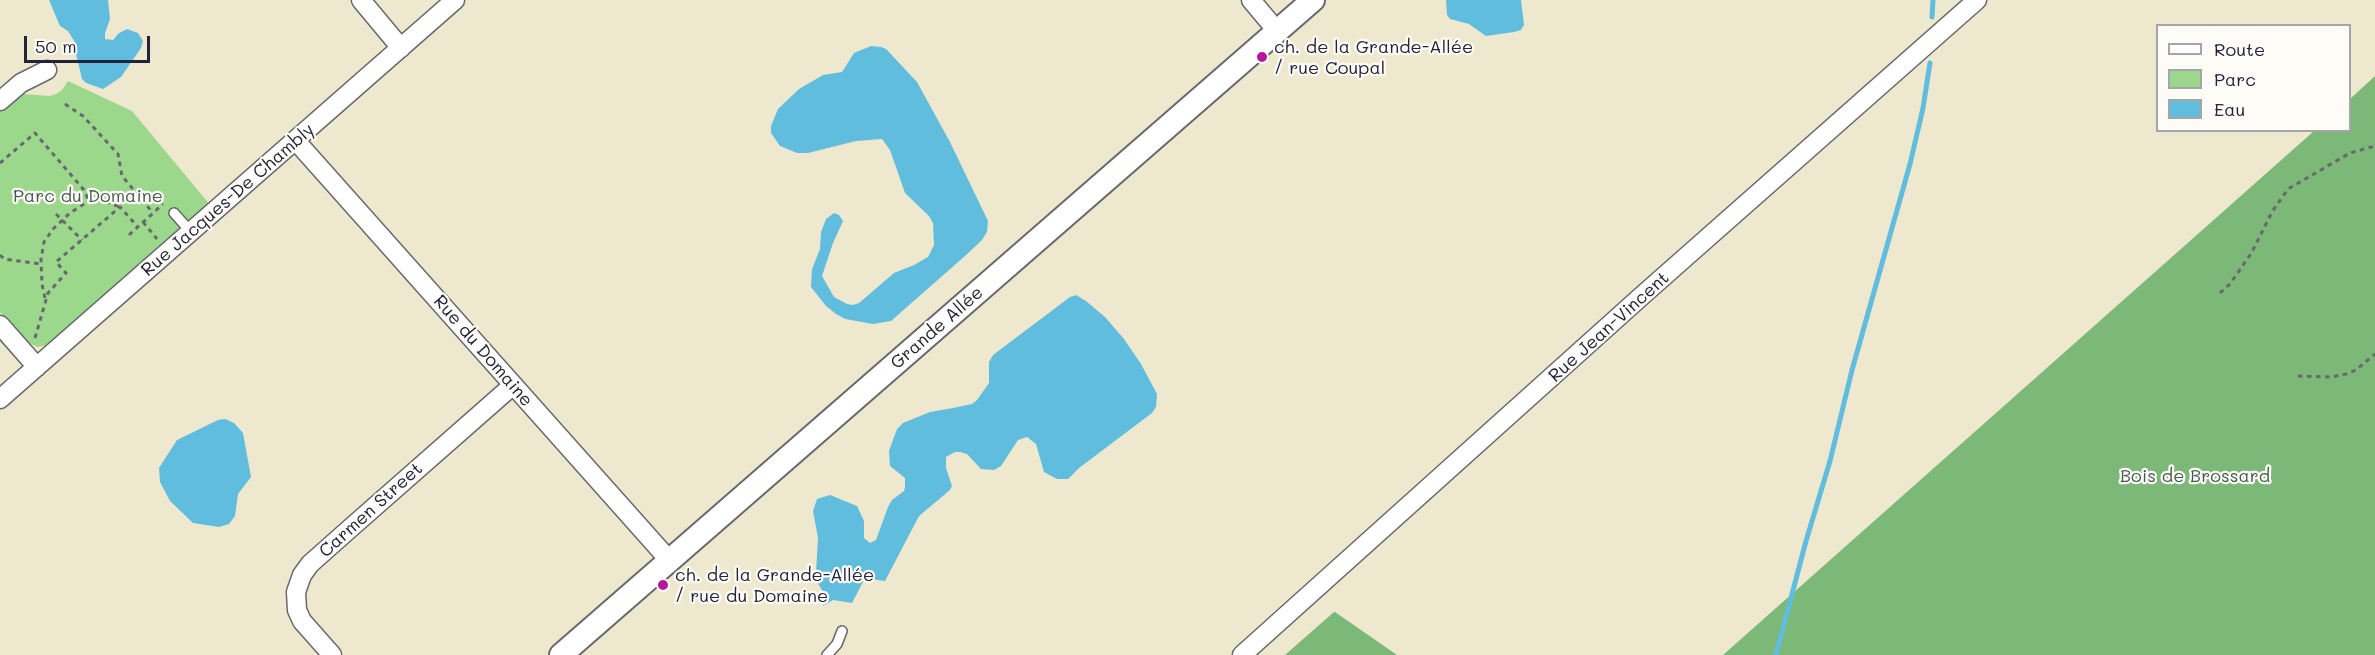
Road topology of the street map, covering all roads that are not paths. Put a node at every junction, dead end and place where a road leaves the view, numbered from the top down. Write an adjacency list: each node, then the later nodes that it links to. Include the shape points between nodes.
1 (362, 0): 7 (street)
2 (455, 0): 7 (street, Rue Jacques-De Chambly)
3 (1251, 0): 6 (street)
4 (1313, 0): 6 (street, Grande Allée)
5 (1977, 0): 22 (street, Rue Jean-Vincent)
6 (1277, 31): 17 (street, Grande Allée)
7 (401, 48): 10 (street, Rue Jacques-De Chambly)
8 (47, 70): 9 (street, via 21,83)
9 (0, 101)
10 (296, 141): 12 (street, Rue Jacques-De Chambly); 15 (street, Rue du Domaine)
11 (174, 213): 12 (lane)
12 (191, 232): 14 (street, Rue Jacques-De Chambly)
13 (0, 325): 14 (street)
14 (37, 367): 16 (street, Rue Jacques-De Chambly)
15 (512, 386): 17 (street, Rue du Domaine); 19 (street, Carmen Street, via 302,575 296,592 297,610)
16 (0, 399)
17 (670, 561): 20 (street, Grande Allée)
18 (842, 631): 21 (lane)
19 (332, 655)
20 (561, 655)
21 (827, 655)
22 (1242, 655)

